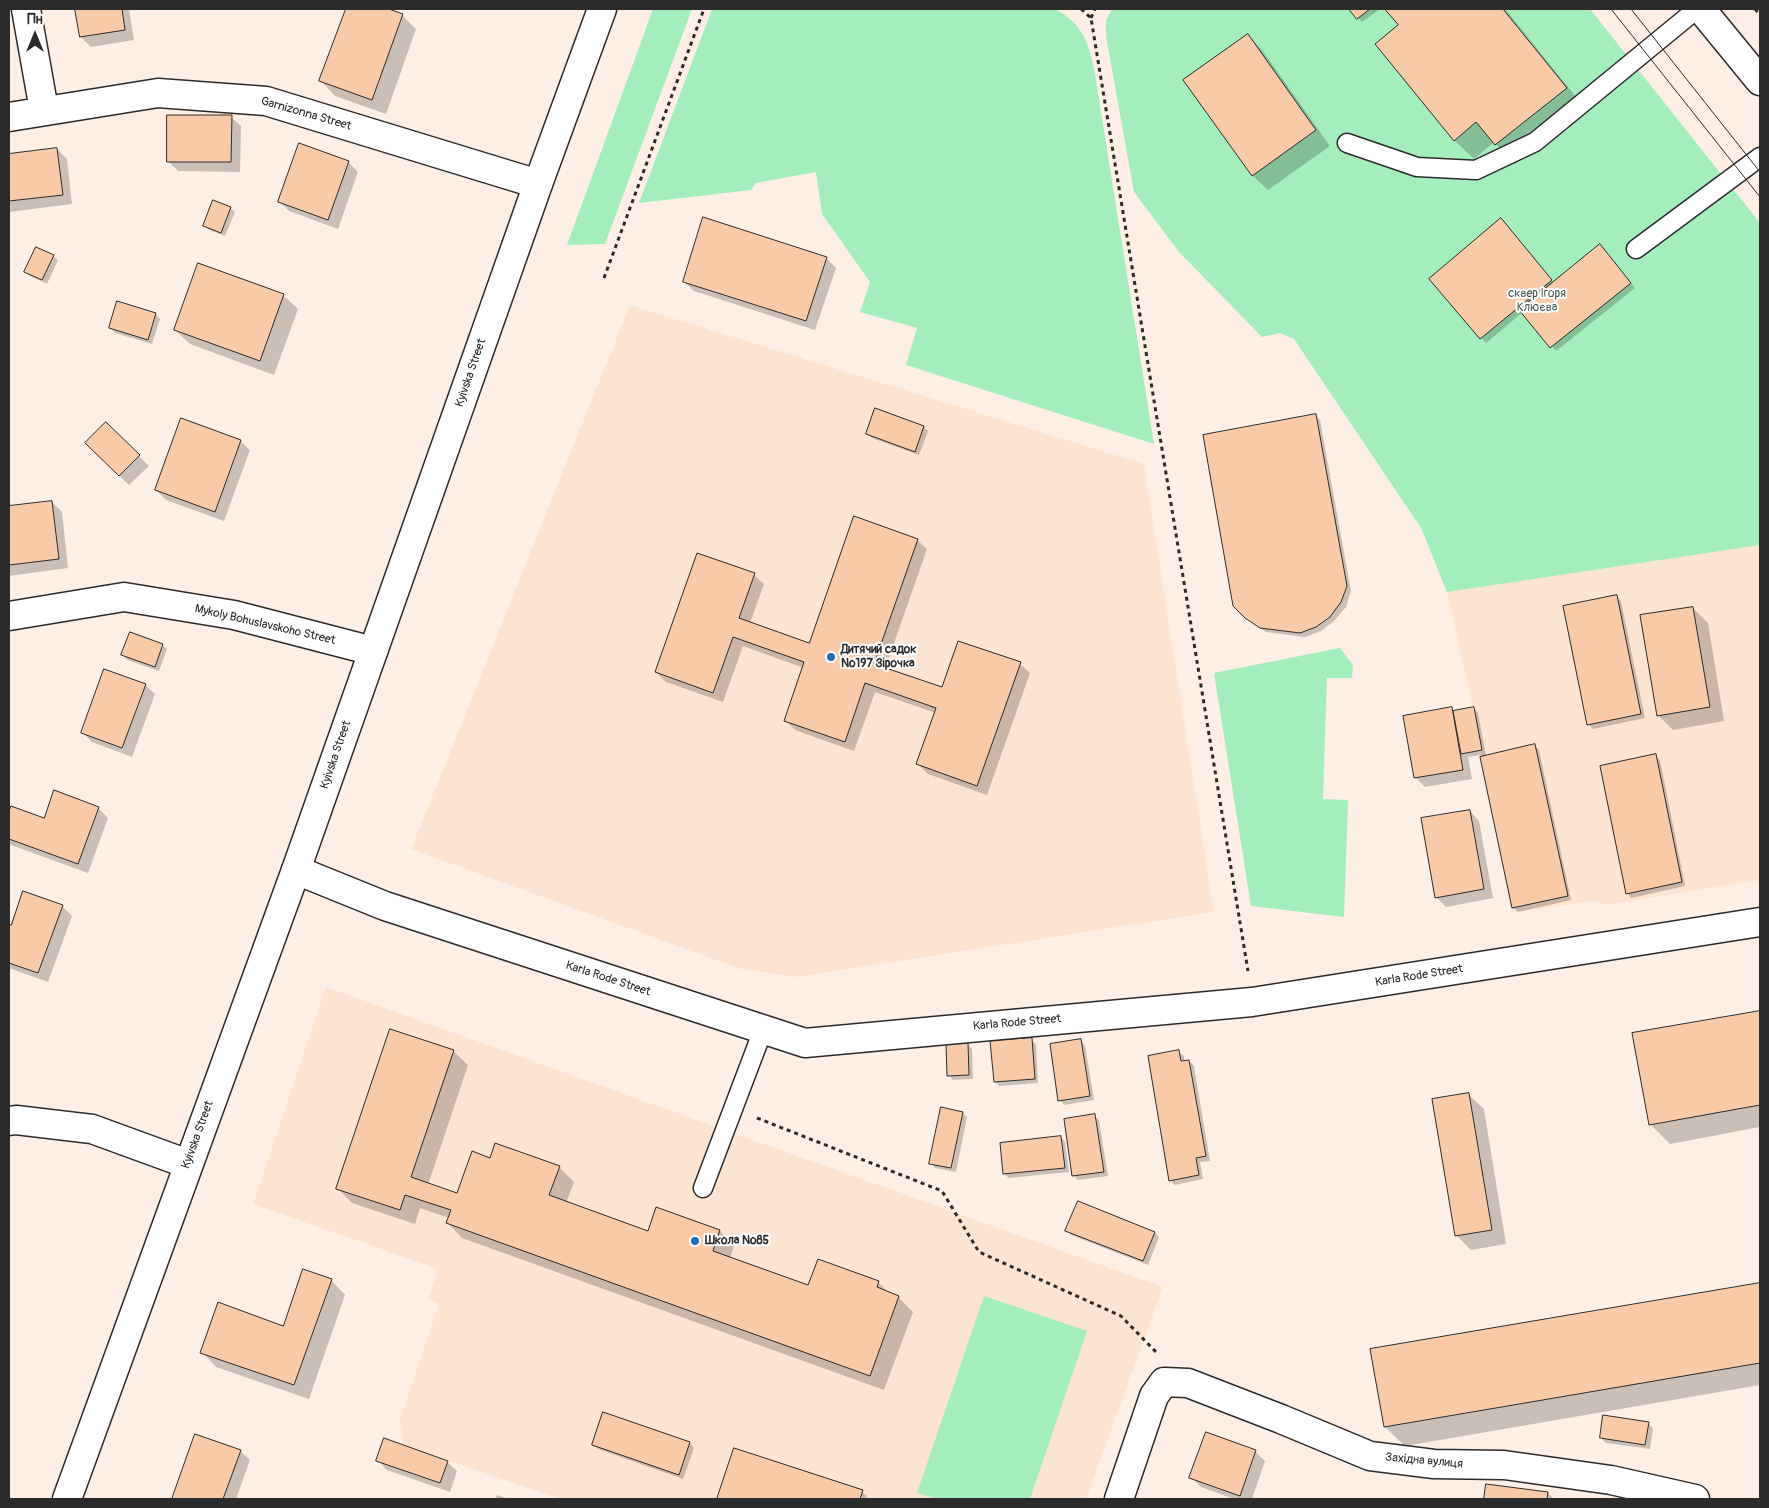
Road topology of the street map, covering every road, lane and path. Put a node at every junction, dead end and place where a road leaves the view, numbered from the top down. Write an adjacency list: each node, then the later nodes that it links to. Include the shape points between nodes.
1 (26, 9): 12 (main road)
2 (602, 9): 16 (main road, Kyivska Street)
3 (704, 9): 18 (path)
4 (1081, 9): 10 (path)
5 (1095, 9): 10 (path)
6 (1696, 9): 14 (lane, via 1534,142 1476,170 1417,168)
7 (1701, 9): 11 (main road)
8 (1755, 9): 9 (path)
9 (1760, 15)
10 (1091, 18): 23 (path, via 1245,942)
11 (1760, 81)
12 (44, 110): 13 (main road, Garnizonna Street); 16 (main road, Garnizonna Street, via 158,93 266,100)
13 (9, 117)
14 (1347, 143)
15 (1760, 156): 17 (lane)
16 (538, 184): 20 (main road, Kyivska Street)
17 (1636, 249)
18 (604, 278)
19 (9, 616): 20 (main road, Mykoly Bohuslavskoho Street, via 124,597 234,616)
20 (373, 651): 21 (main road, Kyivska Street)
21 (296, 870): 24 (main road, Karla Rode Street, via 385,906); 27 (main road, Kyivska Street)
22 (1760, 922): 23 (main road, Karla Rode Street)
23 (1252, 1002): 24 (main road, Karla Rode Street, via 805,1043)
24 (763, 1030): 25 (lane)
25 (733, 1108): 28 (lane); 29 (path, via 942,1191 979,1252 1121,1316)
26 (9, 1121): 27 (main road, via 92,1129)
27 (188, 1164): 31 (main road, Kyivska Street)
28 (703, 1188)
29 (1176, 1382): 30 (main road, Західна вулиця, via 1281,1419 1370,1456 1434,1464 1504,1465); 32 (main road, via 1154,1396)
30 (1608, 1490): 33 (main road, Західна вулиця)
31 (67, 1499)
32 (1119, 1499)
33 (1695, 1499)

